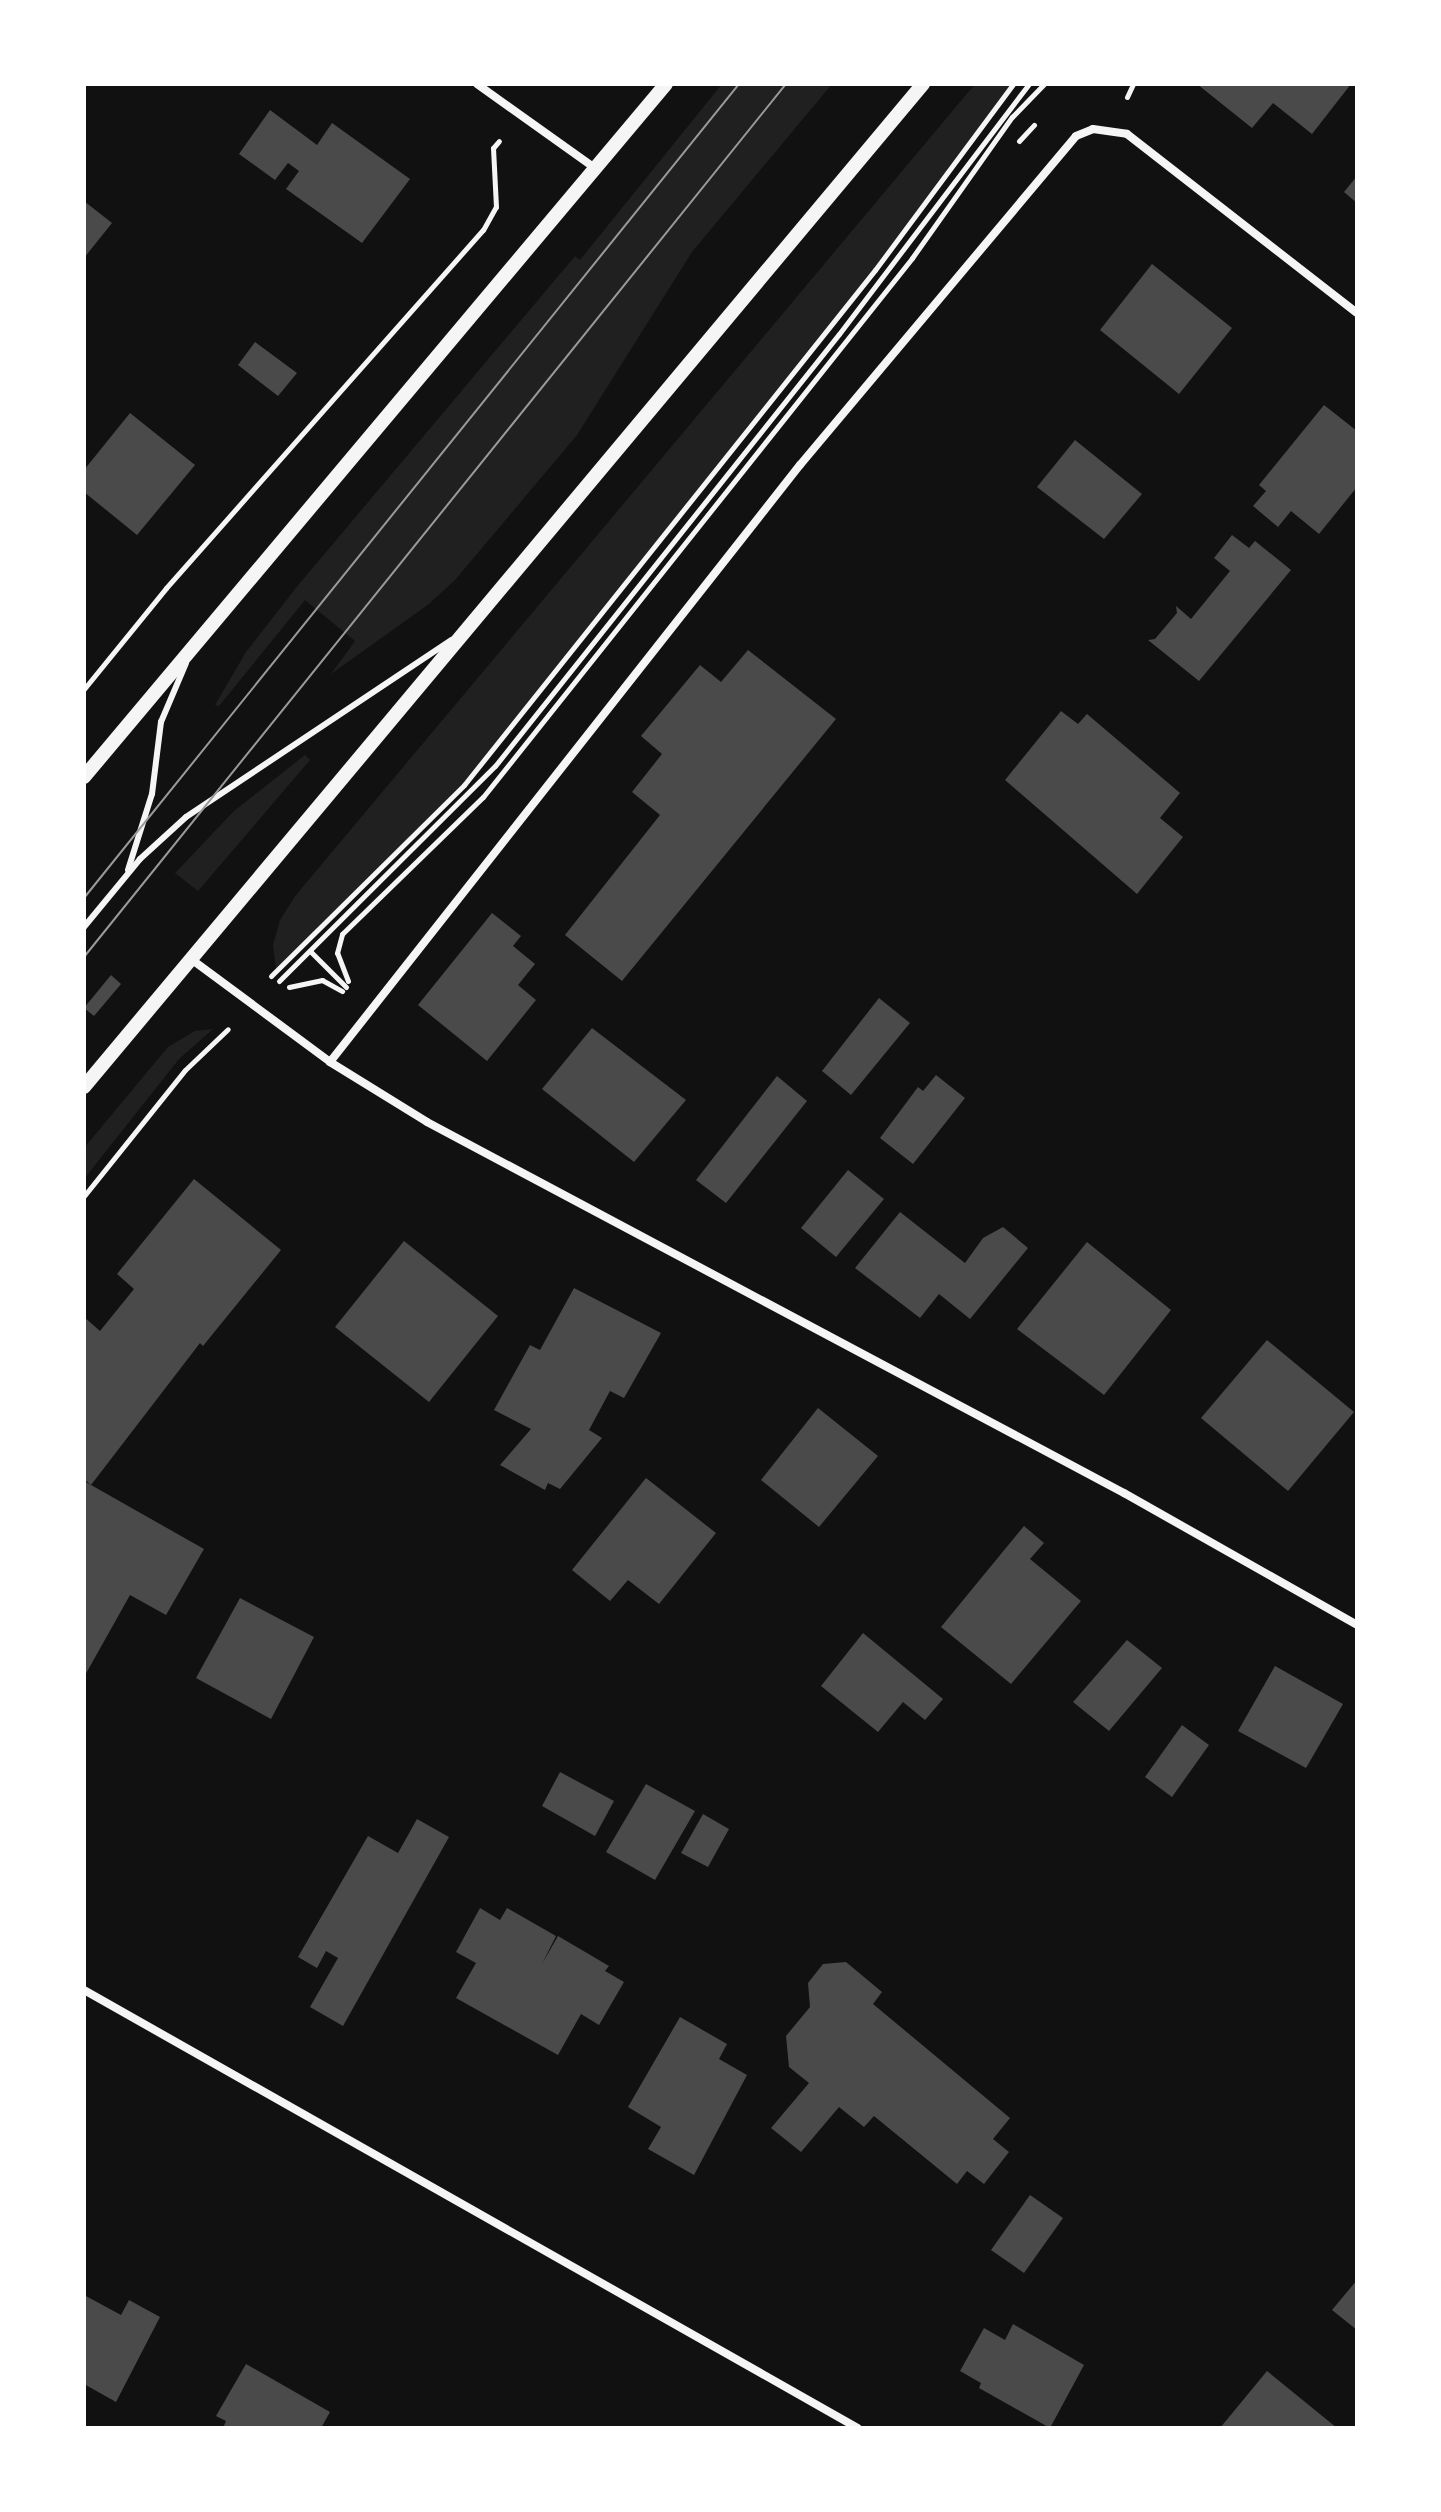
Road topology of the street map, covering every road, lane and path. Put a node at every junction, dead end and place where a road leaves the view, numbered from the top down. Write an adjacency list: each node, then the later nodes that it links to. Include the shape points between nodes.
1 (477, 84): 8 (street)
2 (666, 84): 8 (street)
3 (923, 84): 10 (street)
4 (1013, 84): 18 (path, via 875,270 464,785 271,975)
5 (1029, 84): 16 (path, via 839,334 495,766)
6 (1044, 84): 19 (path, via 1012,117 912,258 483,797 342,934 337,953 345,978 356,988)
7 (493, 148): 12 (path, via 496,207 483,230 166,588)
8 (597, 169): 11 (street)
9 (1357, 313): 21 (street, via 1127,134 1093,129 1076,136 800,465)
10 (489, 606): 14 (lane, via 428,658 199,808); 17 (street)
11 (221, 615): 13 (street); 14 (lane, via 187,662 161,722 146,823)
12 (84, 689)
13 (84, 777)
14 (125, 876): 15 (lane)
15 (84, 927)
16 (310, 951): 18 (path); 19 (path)
17 (191, 959): 21 (street); 22 (street)
18 (275, 985): 19 (path, via 281,993 308,979 329,982)
19 (349, 995)
20 (234, 1024): 23 (path, via 185,1070)
21 (330, 1062): 24 (street, via 427,1122 1124,1493)
22 (84, 1087)
23 (84, 1196)
24 (1357, 1625)
25 (84, 1990): 26 (street)
26 (858, 2428)

